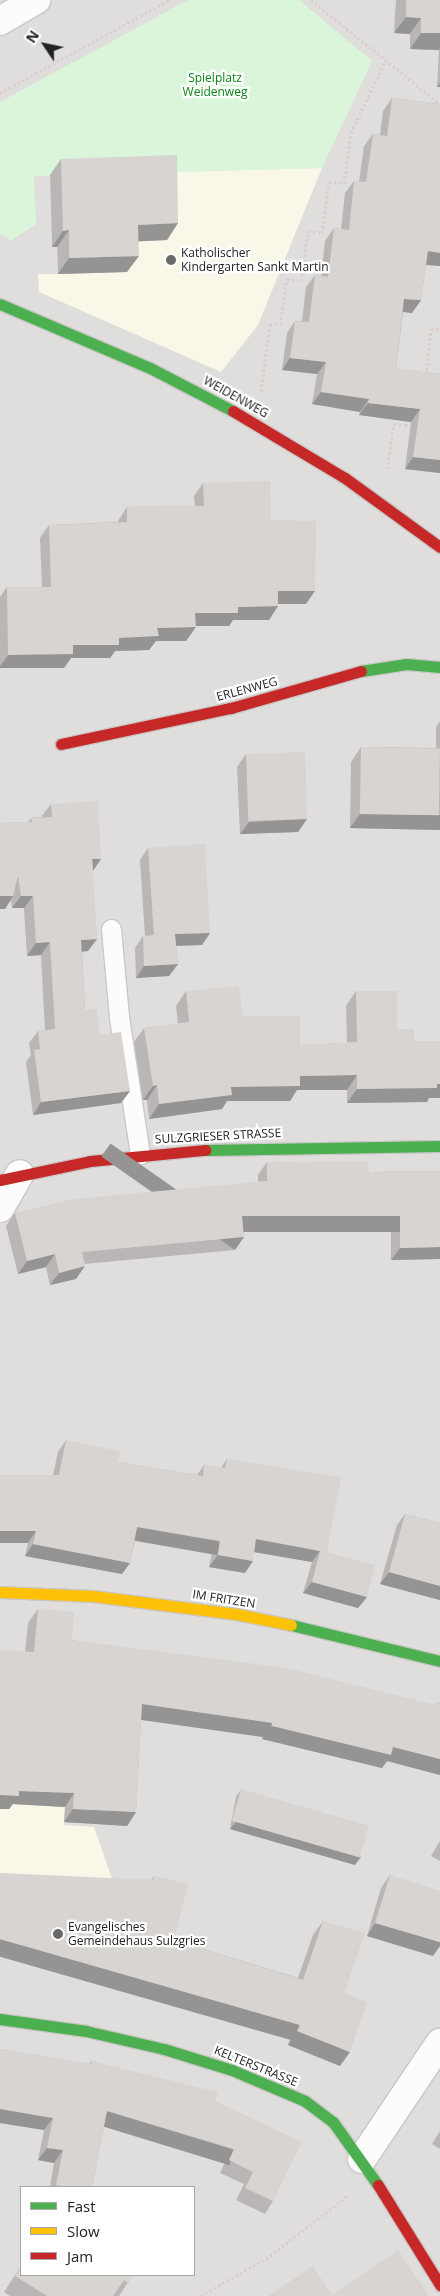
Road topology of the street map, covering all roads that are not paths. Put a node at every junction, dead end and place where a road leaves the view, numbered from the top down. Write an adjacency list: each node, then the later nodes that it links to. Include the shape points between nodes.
1 (36, 0): 2 (street)
2 (0, 21)
3 (0, 304): 4 (street, WEIDENWEG, via 176,379 248,418 381,503)
4 (440, 547)
5 (440, 667): 6 (street, ERLENWEG, via 380,666 231,708)
6 (61, 744)
7 (111, 929): 9 (lane, via 118,1008)
8 (440, 1146): 9 (street, SULZGRIESER STRASSE, via 229,1148)
9 (140, 1154): 10 (street, SULZGRIESER STRASSE)
10 (10, 1177): 11 (street)
11 (0, 1208)
12 (0, 1592): 13 (street, IM FRITZEN, via 94,1596 227,1613 329,1632)
13 (440, 1661)
14 (0, 2019): 16 (street, KELTERSTRASSE, via 126,2040 200,2059 255,2078 315,2107 337,2127)
15 (440, 2043): 16 (street)
16 (368, 2168): 17 (street, KELTERSTRASSE)
17 (440, 2285)

